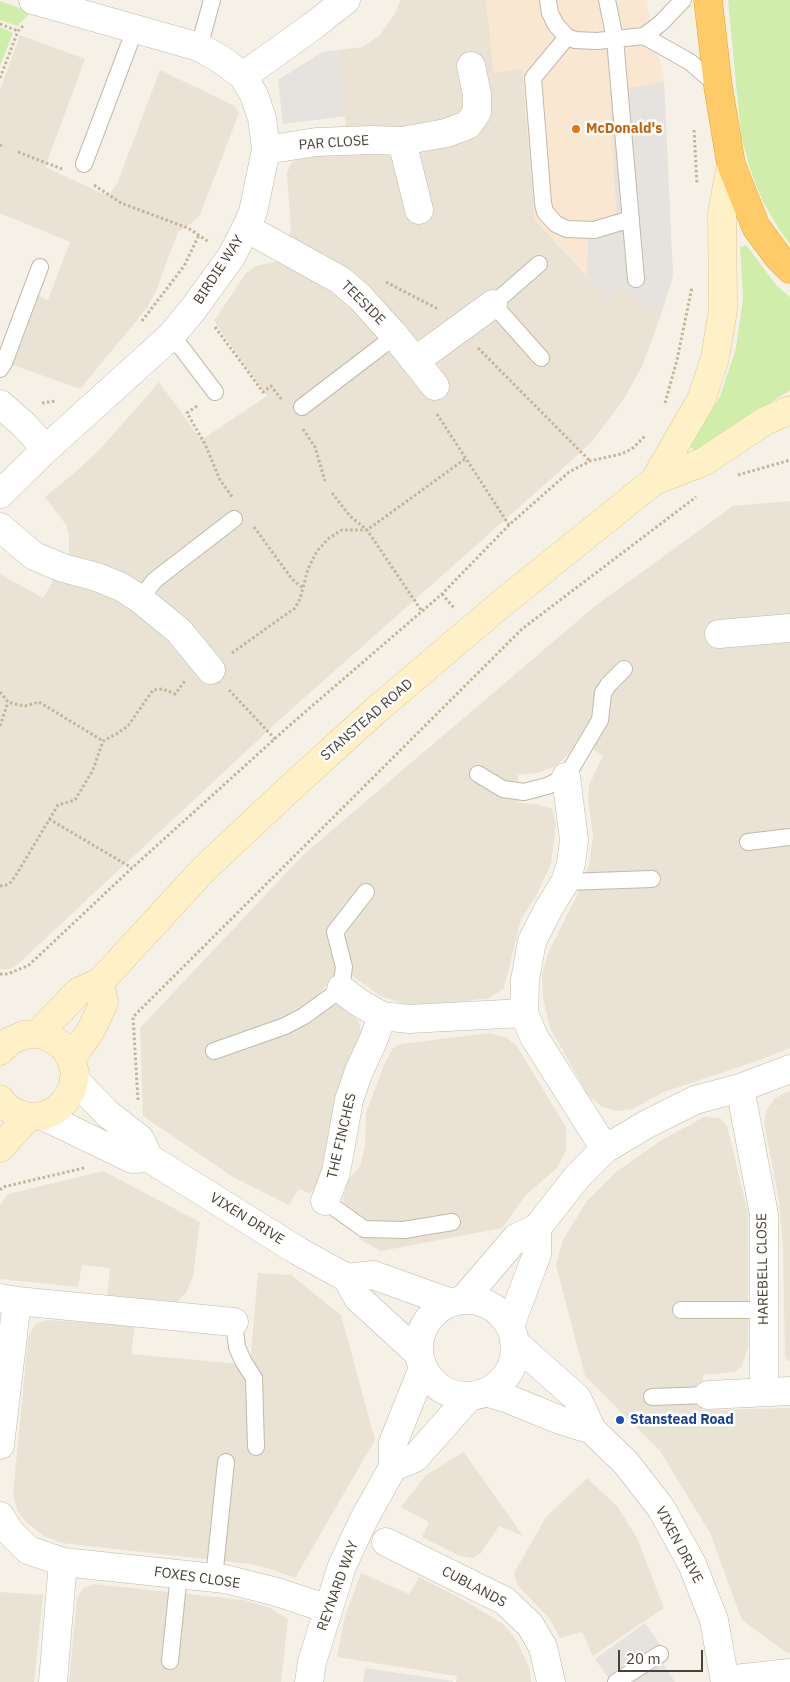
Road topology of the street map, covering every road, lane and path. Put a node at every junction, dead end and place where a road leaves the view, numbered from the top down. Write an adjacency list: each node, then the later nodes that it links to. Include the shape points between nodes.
1 (212, 0): 14 (lane)
2 (346, 0): 16 (street)
3 (548, 0): 12 (lane, via 550,13)
4 (607, 0): 13 (lane)
5 (683, 0): 11 (lane)
6 (708, 0): 18 (highway)
7 (40, 2): 9 (street, BIRDIE WAY); 10 (path)
8 (0, 24): 10 (path)
9 (135, 29): 14 (street, BIRDIE WAY); 24 (lane)
10 (18, 31): 17 (path)
11 (644, 36): 13 (lane); 18 (lane, via 690,62)
12 (566, 37): 13 (lane, via 597,41); 28 (lane, via 532,78 542,204 556,224 567,229 594,230)
13 (615, 39): 28 (lane)
14 (199, 47): 16 (street, BIRDIE WAY)
15 (471, 66): 20 (street, PAR CLOSE, via 477,112 468,125 446,133)
16 (243, 76): 21 (street, BIRDIE WAY, via 262,118)
17 (0, 78)
18 (718, 86): 23 (highway)
19 (694, 129): 26 (path)
20 (402, 141): 21 (street, PAR CLOSE, via 316,142); 27 (street)
21 (266, 150): 29 (street, BIRDIE WAY, via 253,212)
22 (18, 152): 24 (path)
23 (731, 164): 34 (highway, via 756,227); 60 (main road, STANSTEAD ROAD, via 722,213 723,310 715,358 701,400)
24 (78, 168)
25 (88, 181): 30 (path, via 121,203)
26 (697, 187)
27 (419, 210)
28 (631, 219): 35 (lane)
29 (246, 228): 31 (street, BIRDIE WAY); 42 (street, TEESIDE, via 340,280)
30 (199, 235): 31 (path); 39 (path, via 184,266)
31 (231, 257): 38 (street, BIRDIE WAY)
32 (539, 264): 37 (lane)
33 (40, 267): 45 (lane)
34 (790, 269)
35 (636, 279)
36 (693, 284): 49 (path, via 678,360)
37 (493, 304): 40 (street); 43 (lane)
38 (194, 308): 41 (street, BIRDIE WAY); 52 (path, via 216,328 263,392 271,386)
39 (140, 324)
40 (460, 328): 44 (street); 57 (path)
41 (170, 336): 47 (lane); 54 (street, BIRDIE WAY)
42 (395, 336): 44 (street, TEESIDE); 52 (lane)
43 (541, 358)
44 (416, 361): 46 (street, TEESIDE)
45 (0, 368)
46 (435, 386): 55 (path, via 430,403)
47 (216, 392): 64 (path, via 187,412 220,480)
48 (59, 400): 51 (path)
49 (664, 404)
50 (790, 410): 60 (main road, STANSTEAD ROAD, via 765,421 703,462)
51 (8, 411): 54 (street)
52 (296, 412): 59 (path, via 315,447)
53 (651, 431): 57 (path, via 621,454)
54 (46, 449): 63 (street, BIRDIE WAY)
55 (465, 459): 66 (path); 68 (path)
56 (790, 460): 58 (path)
57 (590, 461): 66 (path, via 569,472)
58 (736, 476)
59 (325, 481)
60 (654, 481): 92 (main road, STANSTEAD ROAD, via 501,604 292,786 204,869)
61 (702, 492): 104 (path, via 522,629 133,1017 138,1111)
62 (332, 493): 68 (path)
63 (0, 494)
64 (234, 499)
65 (241, 519): 69 (path); 70 (lane, via 155,580)
66 (508, 525): 71 (path, via 442,594)
67 (0, 526): 70 (street, via 34,556 97,577)
68 (366, 530): 69 (path, via 342,530 329,538 317,552); 71 (path)
69 (302, 588): 74 (path, via 295,608 222,660)
70 (140, 599): 74 (street, via 179,631)
71 (421, 610): 79 (path)
72 (790, 628): 73 (street)
73 (720, 634)
74 (207, 664): 79 (path); 80 (path, via 176,694 163,689 153,690 128,726)
75 (624, 669): 82 (lane, via 603,693 600,720)
76 (0, 692): 77 (path)
77 (8, 702): 78 (path); 80 (path, via 25,706 39,702)
78 (0, 726)
79 (275, 739): 86 (path)
80 (103, 741): 83 (path, via 93,770 75,800 58,805)
81 (478, 774): 82 (lane, via 503,789 524,792)
82 (566, 777): 88 (street, via 574,840)
83 (49, 819): 86 (path); 89 (path, via 16,875 6,885)
84 (790, 837): 85 (lane)
85 (748, 842)
86 (132, 868): 91 (path, via 29,965)
87 (652, 879): 88 (lane)
88 (565, 882): 94 (street, via 532,941 525,980)
89 (0, 886)
90 (366, 892): 93 (lane, via 335,932 344,966)
91 (0, 974)
92 (100, 982): 96 (main road, STANSTEAD ROAD, via 78,992); 100 (main road, via 104,1003)
93 (342, 989): 95 (street); 98 (lane, via 284,1026)
94 (524, 1013): 95 (street, via 409,1019); 106 (street, via 534,1037)
95 (382, 1016): 108 (street, THE FINCHES, via 349,1100 336,1172)
96 (38, 1034): 97 (main road, via 10,1041); 100 (main road, via 64,1047)
97 (0, 1051)
98 (214, 1052)
99 (790, 1068): 101 (street)
100 (73, 1069): 103 (main road, via 73,1088 66,1100 56,1110); 104 (street, VIXEN DRIVE, via 108,1114)
101 (740, 1088): 106 (street, via 695,1100); 115 (street, HAREBELL CLOSE, via 764,1214)
102 (0, 1099): 103 (main road, via 14,1112)
103 (36, 1116): 104 (street, VIXEN DRIVE); 105 (main road)
104 (120, 1140): 107 (path, via 103,1164); 111 (street, VIXEN DRIVE, via 132,1159 149,1158)
105 (0, 1148)
106 (605, 1150): 110 (street, via 577,1177)
107 (0, 1190)
108 (325, 1200): 109 (lane, via 364,1229 404,1230)
109 (452, 1222)
110 (537, 1228): 113 (street, via 516,1238); 117 (street, via 538,1254)
111 (347, 1278): 113 (street, via 373,1275); 118 (street, VIXEN DRIVE, via 358,1298)
112 (8, 1300): 116 (street); 124 (street)
113 (457, 1301): 117 (street, via 487,1304 500,1313); 118 (street, via 440,1308 424,1326 420,1340)
114 (681, 1310): 115 (lane)
115 (764, 1310): 119 (street, HAREBELL CLOSE)
116 (234, 1322): 125 (lane, via 243,1361 254,1378)
117 (512, 1334): 120 (street, via 514,1358 507,1373 497,1385); 123 (street, VIXEN DRIVE, via 577,1398)
118 (421, 1361): 120 (street, via 431,1380 442,1389 456,1394); 127 (street, REYNARD WAY, via 393,1443)
119 (783, 1391): 121 (street, HAREBELL CLOSE)
120 (477, 1394): 123 (street, VIXEN DRIVE, via 506,1398); 127 (street, via 416,1458)
121 (708, 1395): 122 (lane)
122 (652, 1397)
123 (592, 1430): 137 (street, VIXEN DRIVE, via 626,1463 661,1508 692,1564 714,1620)
124 (0, 1445)
125 (256, 1447)
126 (226, 1462): 132 (lane)
127 (393, 1467): 133 (street, REYNARD WAY, via 346,1558)
128 (0, 1516): 130 (street, FOXES CLOSE, via 28,1550)
129 (386, 1542): 140 (street, CUBLANDS, via 504,1601 530,1625 543,1647)
130 (63, 1562): 131 (street, FOXES CLOSE); 138 (street)
131 (179, 1574): 132 (street, FOXES CLOSE); 135 (lane)
132 (214, 1578): 133 (street, FOXES CLOSE, via 277,1592)
133 (328, 1609): 139 (street, REYNARD WAY)
134 (660, 1654): 141 (lane)
135 (170, 1661)
136 (790, 1673): 137 (street)
137 (725, 1681)
138 (53, 1682)
139 (309, 1682)
140 (551, 1682)
141 (616, 1682)

